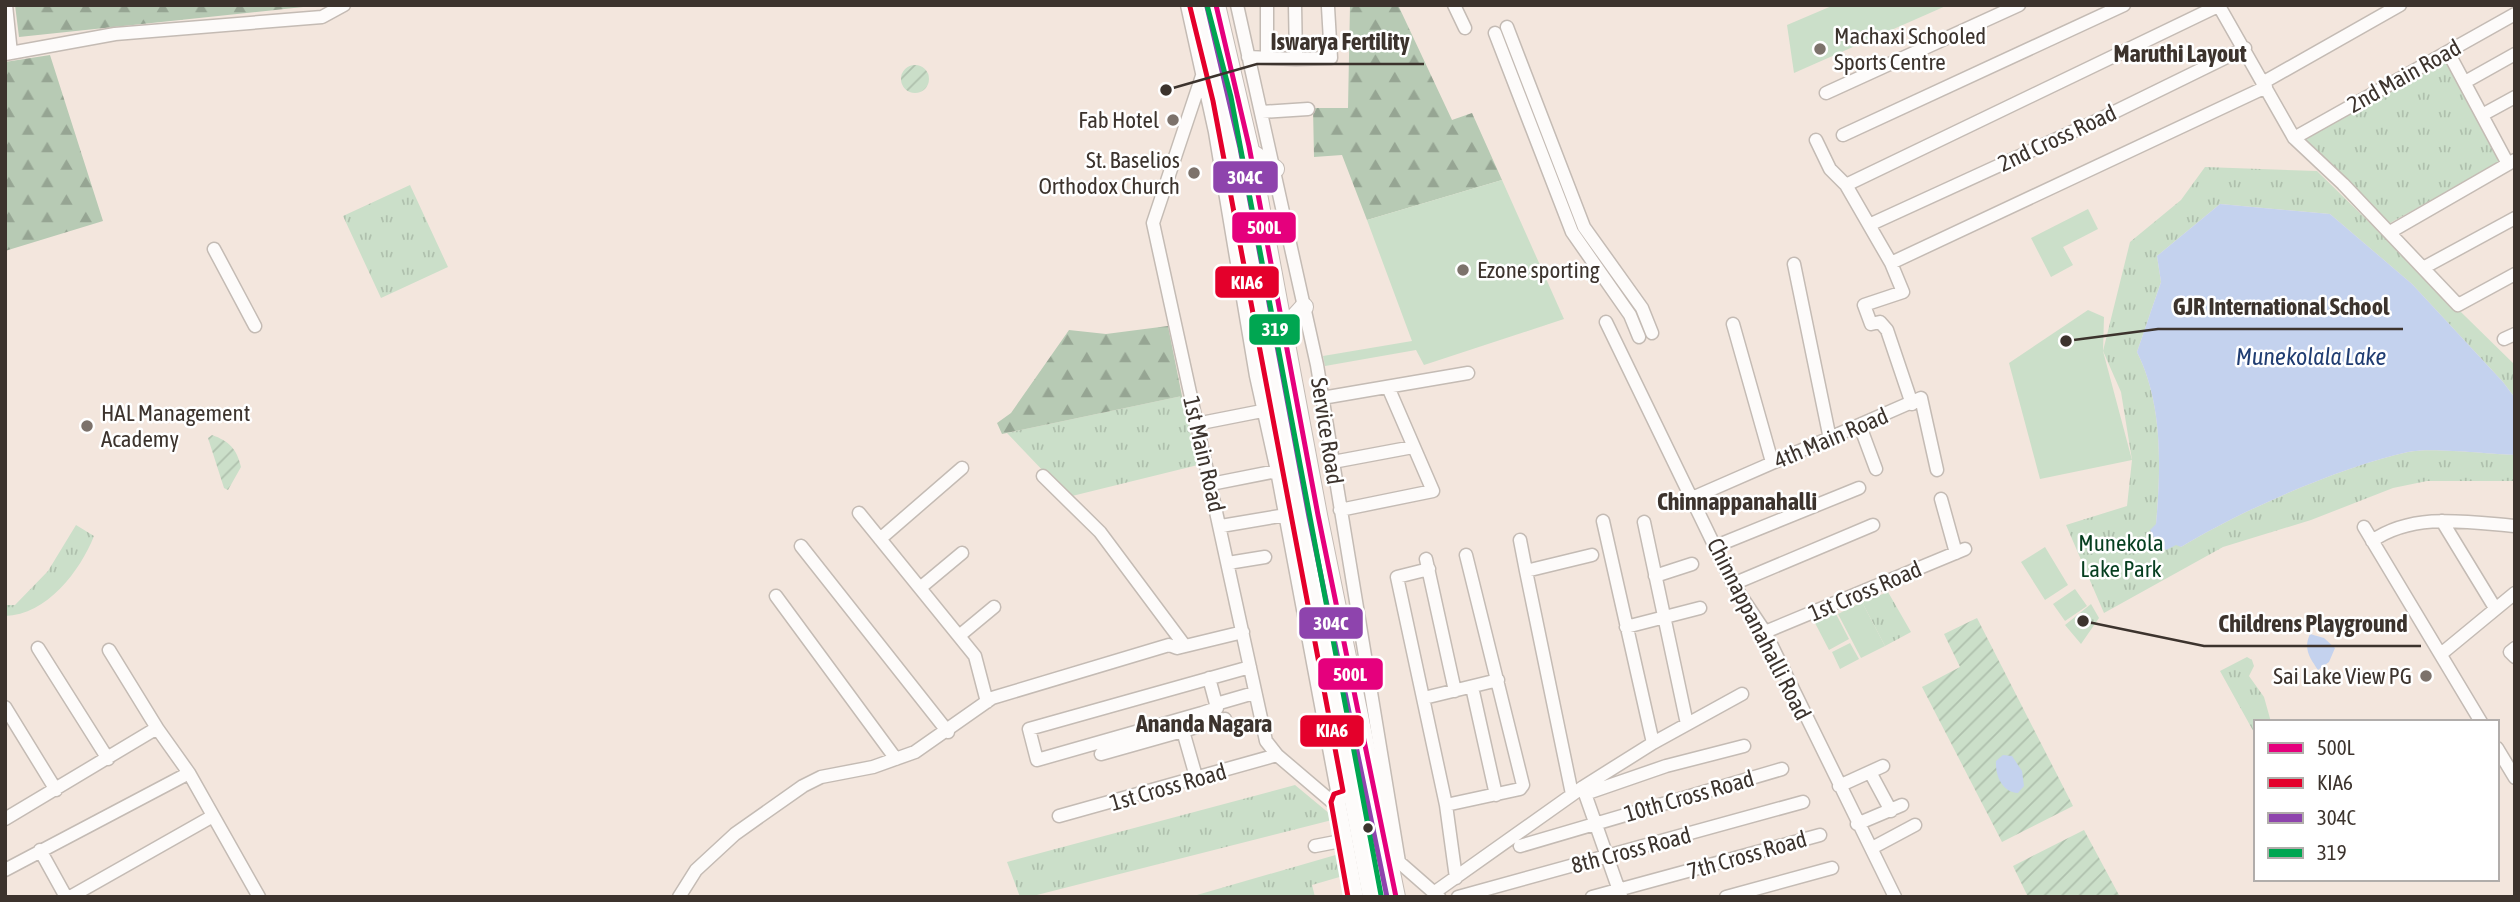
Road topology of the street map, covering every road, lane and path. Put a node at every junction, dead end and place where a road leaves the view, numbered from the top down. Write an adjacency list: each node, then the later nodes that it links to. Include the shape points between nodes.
1 (6, 5): 21 (street)
2 (344, 5): 21 (street, via 322,17 115,34)
3 (1187, 5): 26 (street)
4 (1198, 5): 147 (highway, via 1227,124)
5 (1216, 5): 37 (highway)
6 (1237, 5): 23 (street, Service Road)
7 (1267, 5): 24 (street)
8 (1296, 5): 25 (street)
9 (1454, 5): 17 (street)
10 (2019, 5): 29 (street)
11 (2124, 5): 34 (street)
12 (2400, 5): 28 (street)
13 (1328, 7): 25 (street, via 1331,58)
14 (2215, 7): 19 (street); 40 (street)
15 (2515, 14): 20 (street, 2nd Main Road)
16 (1507, 27): 18 (street, via 1587,234 1642,308 1645,335 1575,240)
17 (1465, 28)
18 (1495, 33)
19 (2245, 48): 28 (street); 42 (street, 2nd Cross Road)
20 (2448, 52): 27 (street); 35 (street, 2nd Main Road)
21 (8, 54)
22 (2515, 54): 27 (street)
23 (1248, 57): 24 (street); 32 (street, Service Road)
24 (1267, 58): 25 (street)
25 (1296, 59)
26 (1202, 76): 58 (street, via 1218,145); 59 (street, 1st Main Road, via 1153,223)
27 (2465, 82): 33 (street)
28 (2265, 85): 35 (street); 45 (street)
29 (1826, 93)
30 (2515, 97): 33 (street)
31 (1308, 109): 32 (street)
32 (1262, 112): 39 (street, Service Road)
33 (2482, 115): 38 (street)
34 (1843, 135)
35 (2294, 138): 43 (street)
36 (1816, 140): 40 (street, via 1830,169)
37 (1250, 152): 39 (highway); 53 (highway)
38 (2512, 162): 43 (street)
39 (1275, 169): 49 (street, Service Road)
40 (1846, 185): 42 (street)
41 (2515, 218): 47 (street)
42 (1869, 225): 45 (street)
43 (2390, 232): 47 (street)
44 (214, 248): 52 (street)
45 (1891, 263): 57 (street, 4th Main Road, via 1903,292 1864,305 1871,324 1880,322 1887,330)
46 (1794, 264): 61 (street)
47 (2423, 268): 48 (street, via 2458,305)
48 (2515, 274)
49 (1304, 307): 53 (highway); 56 (street, Service Road)
50 (1606, 322): 72 (street, Chinnappanahalli Road)
51 (1732, 324): 64 (street)
52 (255, 326)
53 (1284, 328): 163 (highway, via 1318,515)
54 (1468, 373): 55 (street)
55 (1388, 387): 56 (street); 62 (street)
56 (1322, 398): 63 (street, Service Road)
57 (1912, 404): 60 (street, 4th Main Road); 67 (street, via 1922,398)
58 (1262, 411): 59 (street); 68 (street)
59 (1196, 424): 70 (street, 1st Main Road)
60 (1860, 426): 61 (street, 4th Main Road); 66 (street)
61 (1830, 439): 64 (street, 4th Main Road)
62 (1413, 447): 63 (street); 74 (street, via 1433,491)
63 (1333, 462): 74 (street, Service Road)
64 (1772, 462): 72 (street, 4th Main Road)
65 (962, 468): 84 (street)
66 (1876, 470)
67 (1937, 470)
68 (1278, 471): 70 (street); 76 (street)
69 (1043, 476): 109 (street, via 1100,532)
70 (1211, 484): 81 (street, 1st Main Road)
71 (1859, 488): 88 (street)
72 (1692, 498): 88 (street, Chinnappanahalli Road)
73 (1941, 499): 107 (street, 1st Cross Road, via 1961,551)
74 (1340, 510): 163 (street, Service Road)
75 (859, 513): 84 (street)
76 (1286, 515): 81 (street); 147 (street)
77 (1603, 521): 105 (street)
78 (2442, 521): 82 (street); 86 (street, via 2401,525); 103 (street)
79 (1644, 522): 96 (street)
80 (1873, 525): 97 (street)
81 (1221, 526): 93 (street, 1st Main Road)
82 (2515, 526)
83 (2364, 527): 86 (street)
84 (880, 538): 98 (street)
85 (1520, 540): 95 (street)
86 (2372, 541): 112 (street)
87 (801, 545): 129 (street)
88 (1716, 546): 97 (street, Chinnappanahalli Road)
89 (962, 553): 98 (street)
90 (1466, 555): 115 (street)
91 (1592, 555): 95 (street)
92 (1265, 557): 93 (street)
93 (1228, 564): 106 (street, 1st Main Road)
94 (1692, 564): 96 (street)
95 (1526, 571): 145 (street)
96 (1656, 576): 104 (street)
97 (1733, 584): 107 (street, Chinnappanahalli Road)
98 (920, 588): 108 (street)
99 (2515, 593): 103 (street)
100 (776, 597): 136 (street)
101 (994, 607): 108 (street)
102 (1700, 608): 104 (street)
103 (2495, 608): 112 (street)
104 (1664, 617): 105 (street); 126 (street)
105 (1626, 627): 130 (street)
106 (1242, 632): 109 (street); 113 (street, 1st Main Road)
107 (1765, 632): 143 (street, Chinnappanahalli Road)
108 (959, 636): 121 (street, via 975,656)
109 (1185, 646): 121 (street, via 1169,645)
110 (38, 648): 135 (street)
111 (109, 650): 127 (street)
112 (2441, 654): 125 (street)
113 (1250, 667): 114 (street); 118 (street, 1st Main Road)
114 (1209, 678): 122 (street); 122 (street, via 1028,729 1037,760 1217,708)
115 (1498, 680): 116 (street); 146 (street, via 1523,785)
116 (1472, 687): 117 (street); 146 (street)
117 (1455, 691): 120 (street); 120 (street, via 1427,564 1397,577)
118 (1254, 693): 122 (street); 134 (street, 1st Main Road, via 1266,741)
119 (1742, 694): 126 (street)
120 (1423, 698): 149 (street)
121 (987, 702): 129 (street)
122 (1216, 704)
123 (5, 708): 144 (street)
124 (1225, 719): 128 (street)
125 (2481, 720)
126 (1687, 724): 130 (street)
127 (158, 728): 135 (street); 140 (street)
128 (1183, 731): 133 (street); 142 (street)
129 (948, 732): 136 (street)
130 (1653, 743): 145 (street)
131 (1744, 746): 145 (street)
132 (2499, 751): 141 (street)
133 (1101, 754)
134 (1277, 755): 142 (street, 1st Cross Road); 147 (street, 1st Main Road, via 1331,801)
135 (108, 759): 144 (street)
136 (896, 759): 171 (street, via 821,777 803,786 735,834 696,870)
137 (1883, 766): 139 (street)
138 (1783, 769): 153 (street, 10th Cross Road)
139 (1870, 772): 143 (street); 154 (street, via 1897,808)
140 (189, 773): 150 (street); 161 (street)
141 (2515, 778)
142 (1197, 780): 151 (street, 1st Cross Road)
143 (1839, 786): 154 (street, Chinnappanahalli Road)
144 (56, 790): 152 (street)
145 (1580, 792): 153 (street); 166 (street)
146 (1496, 795): 149 (street)
147 (1347, 800): 157 (street); 173 (highway)
148 (1803, 802): 162 (street, 8th Cross Road)
149 (1446, 806): 166 (street)
150 (213, 816): 169 (street); 170 (street)
151 (1059, 816)
152 (5, 819)
153 (1595, 823): 159 (street, 10th Cross Road); 162 (street)
154 (1857, 824): 160 (street, Chinnappanahalli Road)
155 (1915, 825): 160 (street)
156 (1820, 835): 168 (street, 7th Cross Road)
157 (1346, 839): 158 (street); 172 (street)
158 (1315, 846)
159 (1520, 846)
160 (1872, 848): 178 (street, Chinnappanahalli Road)
161 (40, 850): 165 (street); 169 (street)
162 (1607, 856): 168 (street); 175 (street, 8th Cross Road)
163 (1393, 859): 167 (street); 174 (highway)
164 (1832, 868): 177 (street)
165 (5, 870)
166 (1456, 878): 167 (street)
167 (1437, 894)
168 (1620, 894): 176 (street, 7th Cross Road)
169 (68, 897)
170 (259, 897)
171 (679, 897)
172 (1357, 897)
173 (1372, 897)
174 (1396, 897)
175 (1458, 897)
176 (1592, 897)
177 (1726, 897)
178 (1895, 897)

